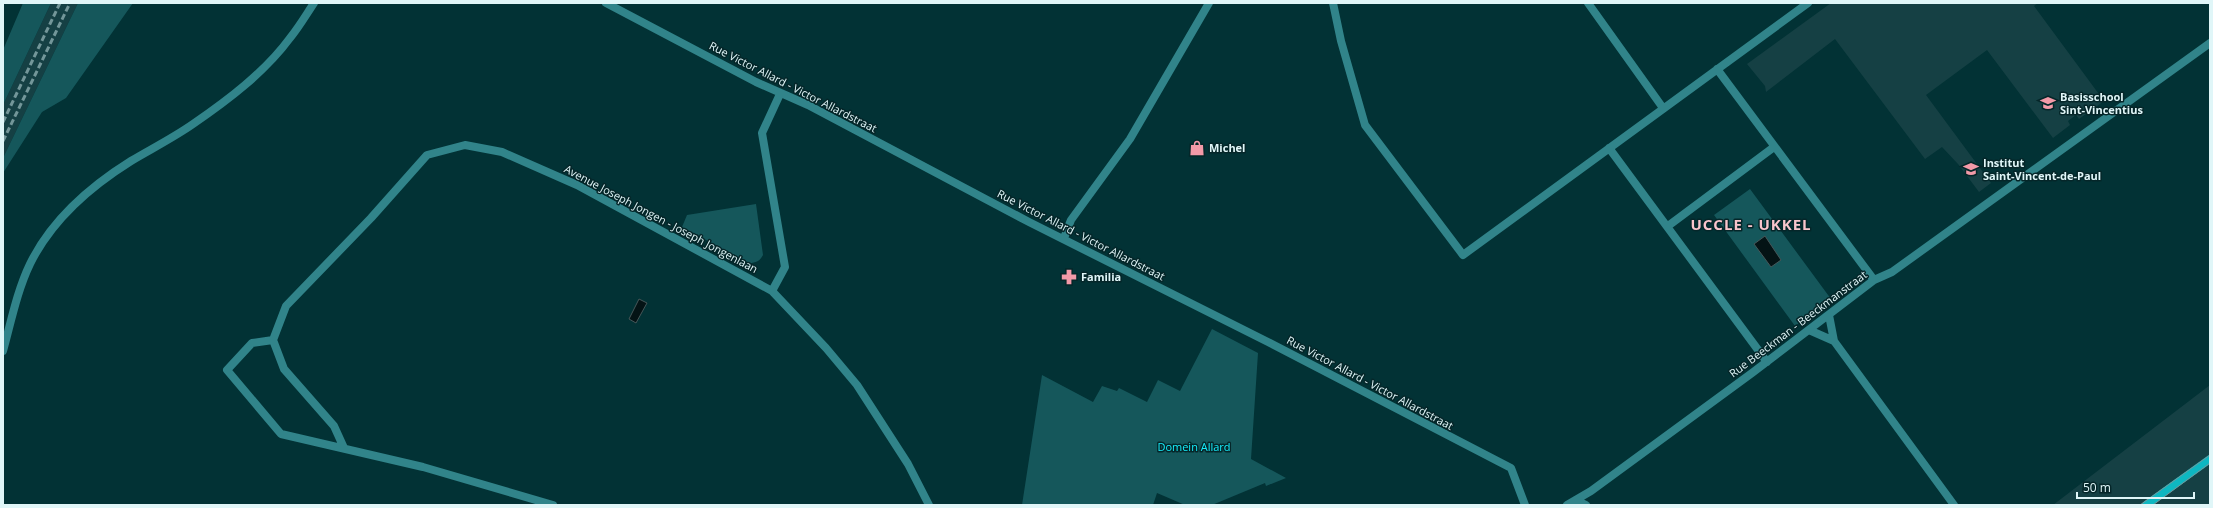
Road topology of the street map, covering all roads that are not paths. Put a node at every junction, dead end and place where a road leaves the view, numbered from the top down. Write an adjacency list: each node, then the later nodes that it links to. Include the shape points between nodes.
1 (314, 3): 21 (street, via 290,39 241,89 193,124 100,182 72,207 51,232 31,263)
2 (606, 3): 9 (street, Rue Victor Allard - Victor Allardstraat)
3 (1209, 3): 14 (street, via 1130,138 1071,220)
4 (1333, 3): 12 (street, via 1340,41 1365,125 1463,255)
5 (1588, 3): 10 (street)
6 (1808, 3): 8 (street)
7 (2210, 43): 15 (street, Rue Beeckman - Beeckmanstraat, via 1892,272)
8 (1717, 69): 10 (street); 11 (street)
9 (780, 94): 14 (street, Rue Victor Allard - Victor Allardstraat, via 808,105); 16 (street, via 762,133 785,267)
10 (1663, 108): 12 (street)
11 (1774, 146): 13 (street); 15 (street)
12 (1609, 148): 13 (street)
13 (1668, 226): 22 (street)
14 (1064, 238): 28 (street, Rue Victor Allard - Victor Allardstraat, via 1511,468)
15 (1874, 280): 17 (street, Rue Beeckman - Beeckmanstraat)
16 (772, 291): 19 (street, Avenue Joseph Jongen - Joseph Jongenlaan, via 577,185 502,152 465,145 427,155 371,218 286,306); 27 (street, Avenue Joseph Jongen - Joseph Jongenlaan, via 857,385 908,464)
17 (1829, 315): 18 (street, Rue Beeckman - Beeckmanstraat); 20 (street)
18 (1810, 330): 20 (street); 22 (street, Rue Beeckman - Beeckmanstraat)
19 (273, 340): 23 (street, via 284,369 334,426); 23 (street, via 252,343 227,370 281,434)
20 (1834, 342): 31 (street)
21 (3, 351)
22 (1767, 362): 25 (street, Rue Beeckman - Beeckmanstraat)
23 (344, 448): 26 (street)
24 (2210, 459): 32 (main road)
25 (1576, 500): 29 (street, Rue Beeckman - Beeckmanstraat); 30 (street)
26 (553, 505)
27 (929, 505)
28 (1525, 505)
29 (1567, 505)
30 (1586, 505)
31 (1954, 505)
32 (2146, 505)

